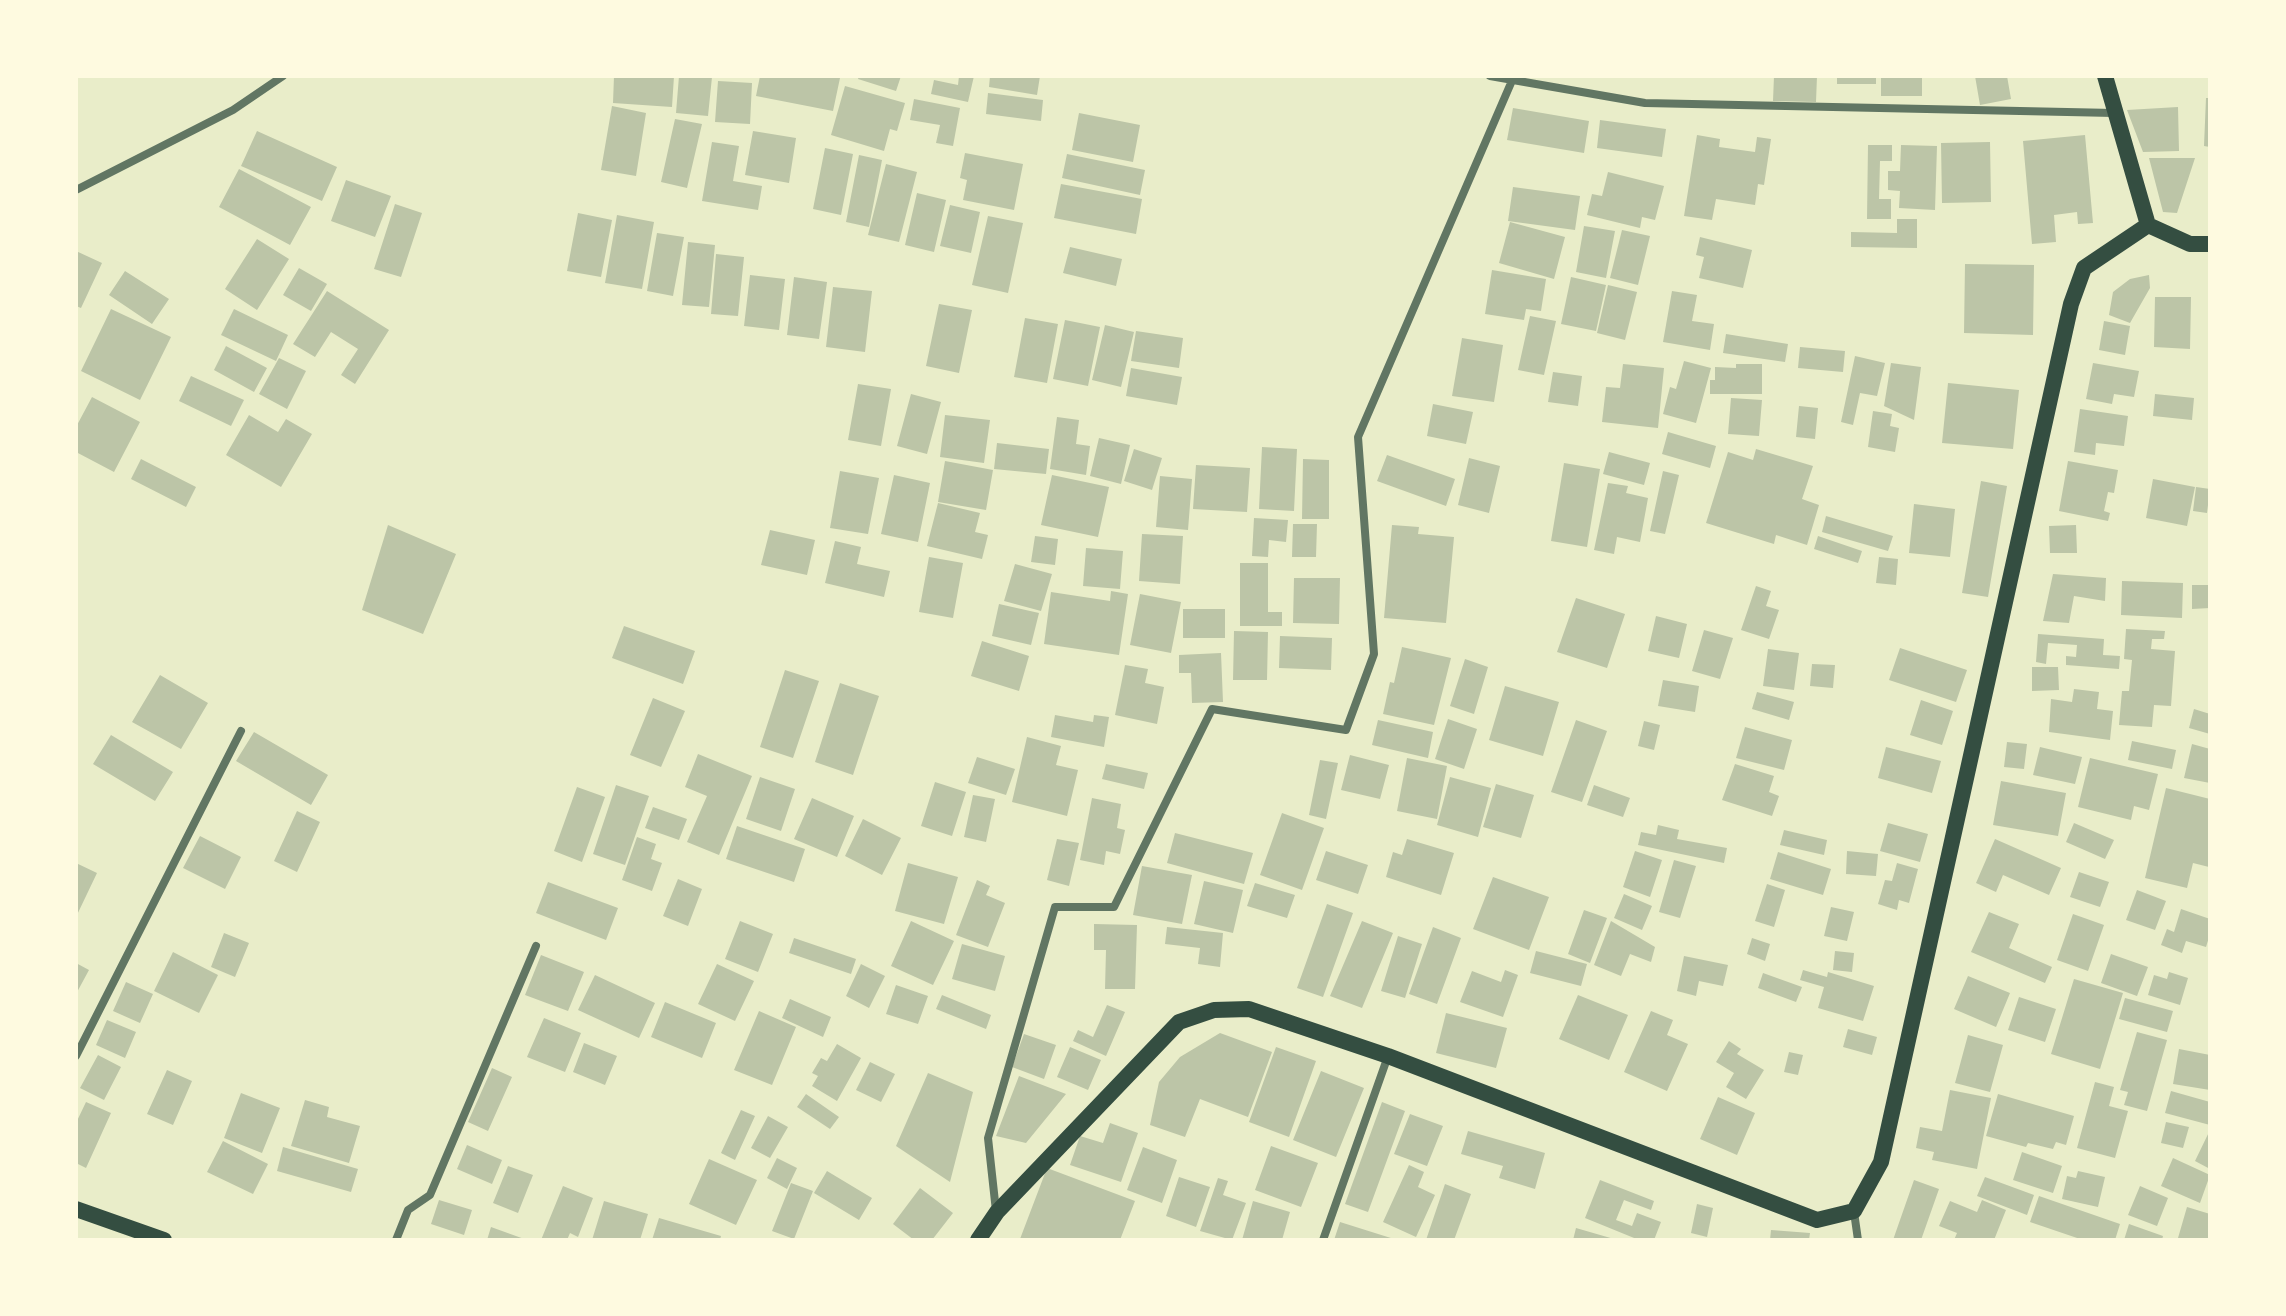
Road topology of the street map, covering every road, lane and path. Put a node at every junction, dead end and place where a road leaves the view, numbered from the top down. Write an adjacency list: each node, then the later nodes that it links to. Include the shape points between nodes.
1 (283, 76): 6 (street, via 233,110)
2 (1490, 76): 4 (street)
3 (2105, 76): 5 (main road)
4 (1513, 79): 5 (street, via 1645,103); 15 (street, via 1358,437 1374,654 1346,730 1212,709 1114,907 1055,907 988,1138)
5 (2114, 113): 7 (main road)
6 (76, 190)
7 (2148, 225): 8 (main road, via 2190,244); 14 (main road, via 2084,268 2071,304 1881,1162)
8 (2210, 244)
9 (241, 731): 11 (street)
10 (536, 946): 17 (street, via 430,1195 408,1210)
11 (76, 1056)
12 (1388, 1056): 14 (main road, via 1817,1220); 15 (main road, via 1249,1009 1214,1010 1179,1022); 19 (street)
13 (76, 1209): 16 (main road)
14 (1854, 1211): 20 (street)
15 (997, 1212): 18 (main road)
16 (164, 1240)
17 (396, 1240)
18 (978, 1240)
19 (1323, 1240)
20 (1858, 1240)

